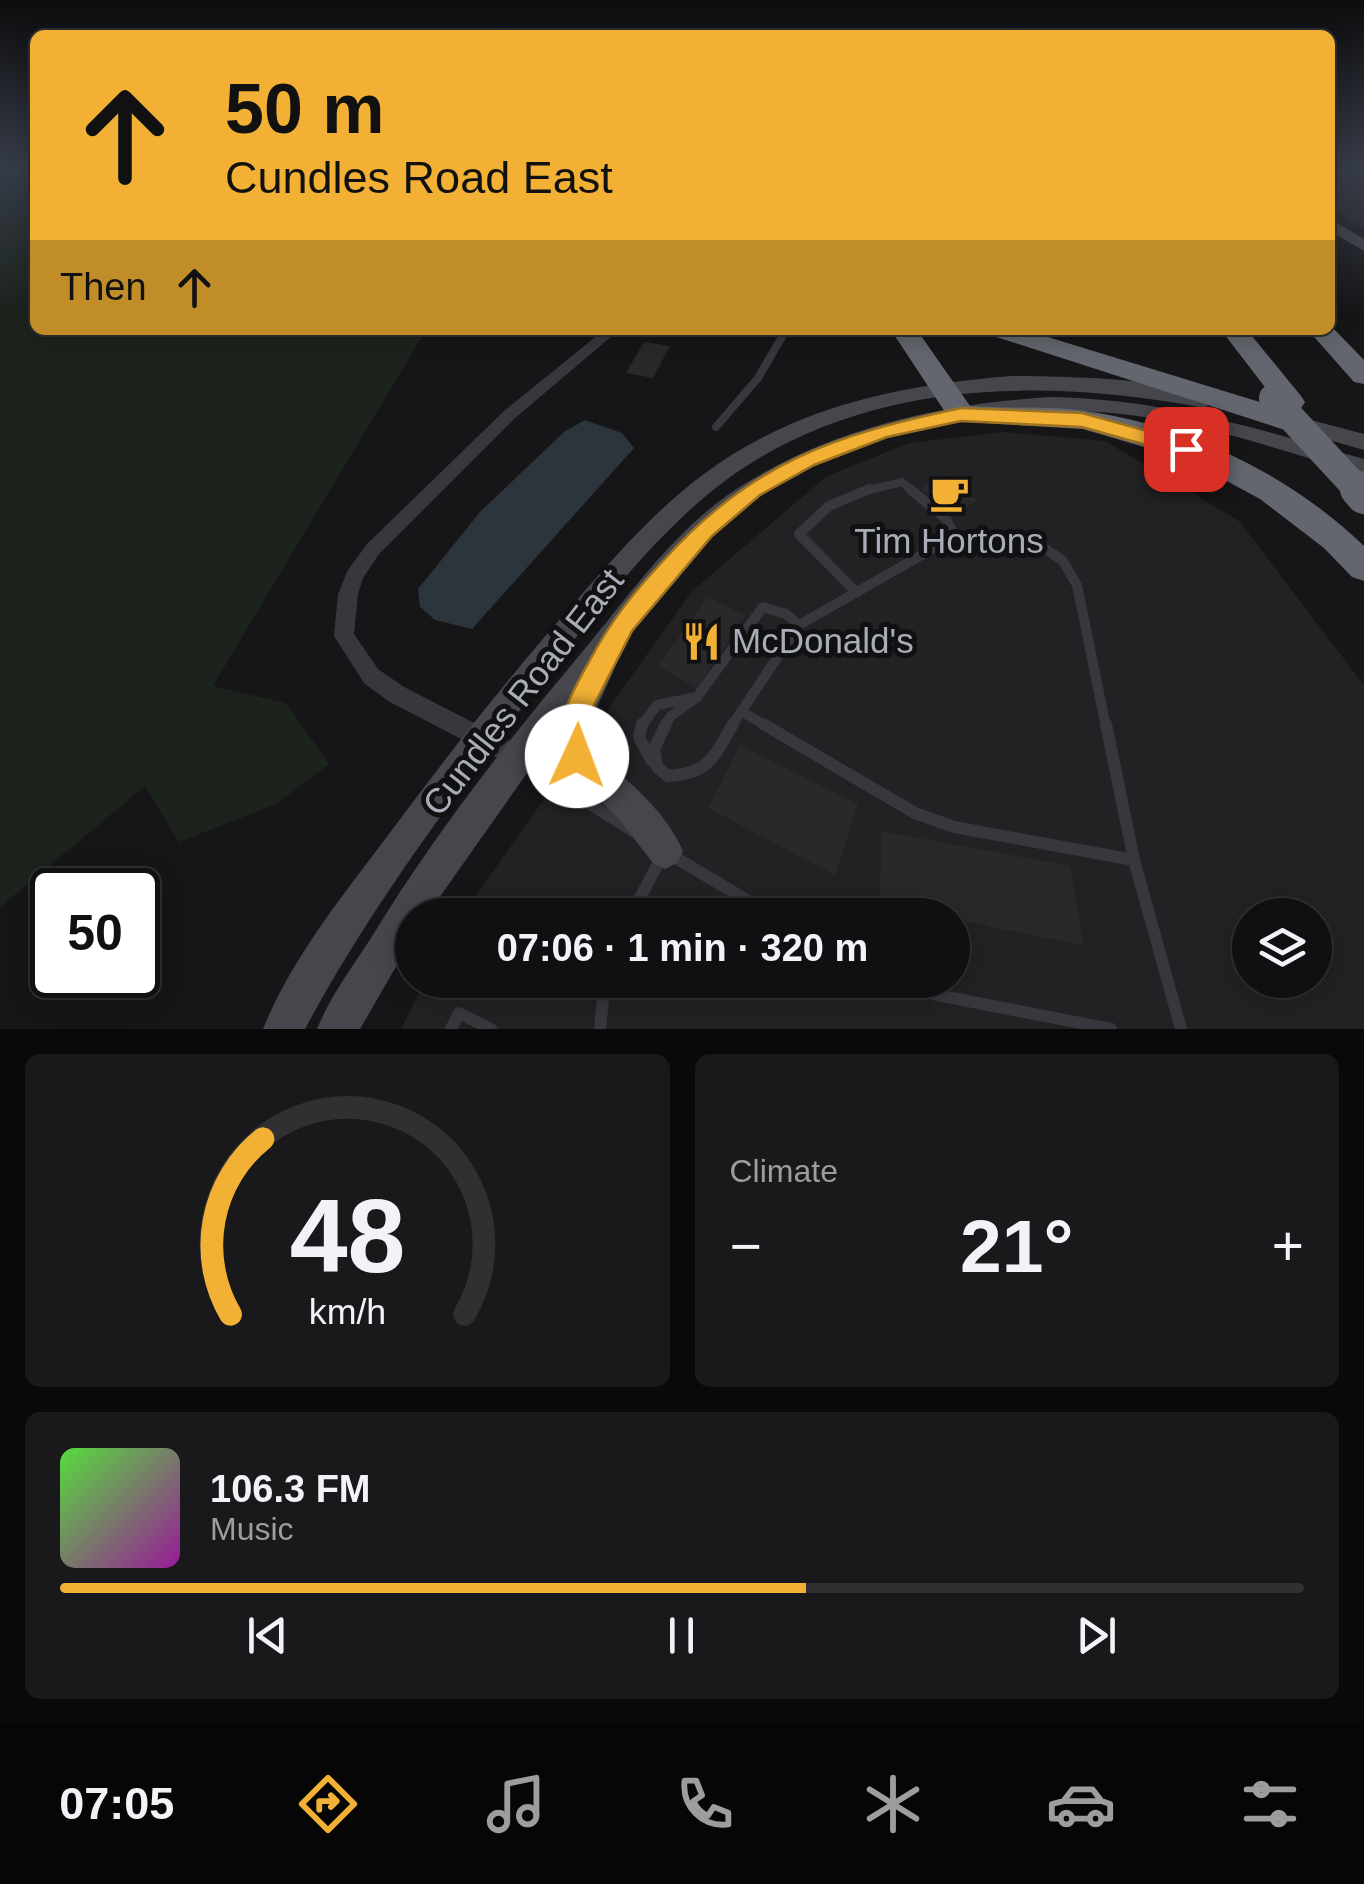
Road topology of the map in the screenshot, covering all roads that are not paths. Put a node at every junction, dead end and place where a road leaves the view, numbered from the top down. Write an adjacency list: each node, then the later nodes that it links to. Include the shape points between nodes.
1 (1335, 227): 2 (main road)
2 (1364, 246)
3 (1335, 331): 11 (highway)
4 (606, 335): 27 (street, via 509,415 385,537 348,594 344,636 372,676)
5 (783, 335): 16 (lane, via 758,378)
6 (907, 335): 13 (highway)
7 (1018, 335): 14 (highway)
8 (1220, 335): 14 (highway)
9 (1237, 335): 14 (highway)
10 (1326, 335): 12 (highway)
11 (1364, 361)
12 (1364, 376)
13 (942, 388): 14 (main road, Cundles Road East, via 1105,384); 15 (highway); 27 (main road, Cundles Road East, via 823,418 707,483 617,572)
14 (1286, 407): 17 (main road, Cundles Road East); 19 (highway, bridge)
15 (961, 414): 18 (main road, Cundles Road East, via 1114,406 1238,431); 21 (highway, via 1082,420 1186,449 1282,499); 23 (main road, Cundles Road East, via 822,453 752,490 666,568)
16 (716, 427)
17 (1364, 442)
18 (1364, 468)
19 (1364, 495)
20 (955, 536): 22 (lane); 22 (lane, via 946,519 902,482 877,483 805,522 799,534); 31 (lane, via 1041,546 1063,561 1076,585)
21 (1364, 566)
22 (856, 593): 24 (lane)
23 (622, 623): 28 (main road, Cundles Road East); 30 (main road, via 580,704 574,744 586,768 630,806)
24 (799, 626): 25 (lane, via 764,608); 26 (lane)
25 (697, 697): 29 (lane, via 670,717); 29 (lane, via 658,702 644,713 638,738)
26 (741, 711): 29 (lane, via 696,774 668,776); 31 (lane, via 914,812 954,827)
27 (480, 737): 28 (street); 36 (main road, Cundles Road East, via 362,901)
28 (517, 757): 30 (lane); 37 (main road, Cundles Road East, via 440,862)
29 (654, 757)
30 (664, 851): 32 (lane); 33 (lane)
31 (1134, 860): 42 (lane)
32 (640, 898)
33 (743, 898)
34 (603, 998): 40 (lane)
35 (952, 998): 41 (lane)
36 (283, 1029)
37 (337, 1029)
38 (451, 1029): 39 (lane, via 459,1014)
39 (491, 1029)
40 (600, 1029)
41 (1111, 1029)
42 (1180, 1029)

